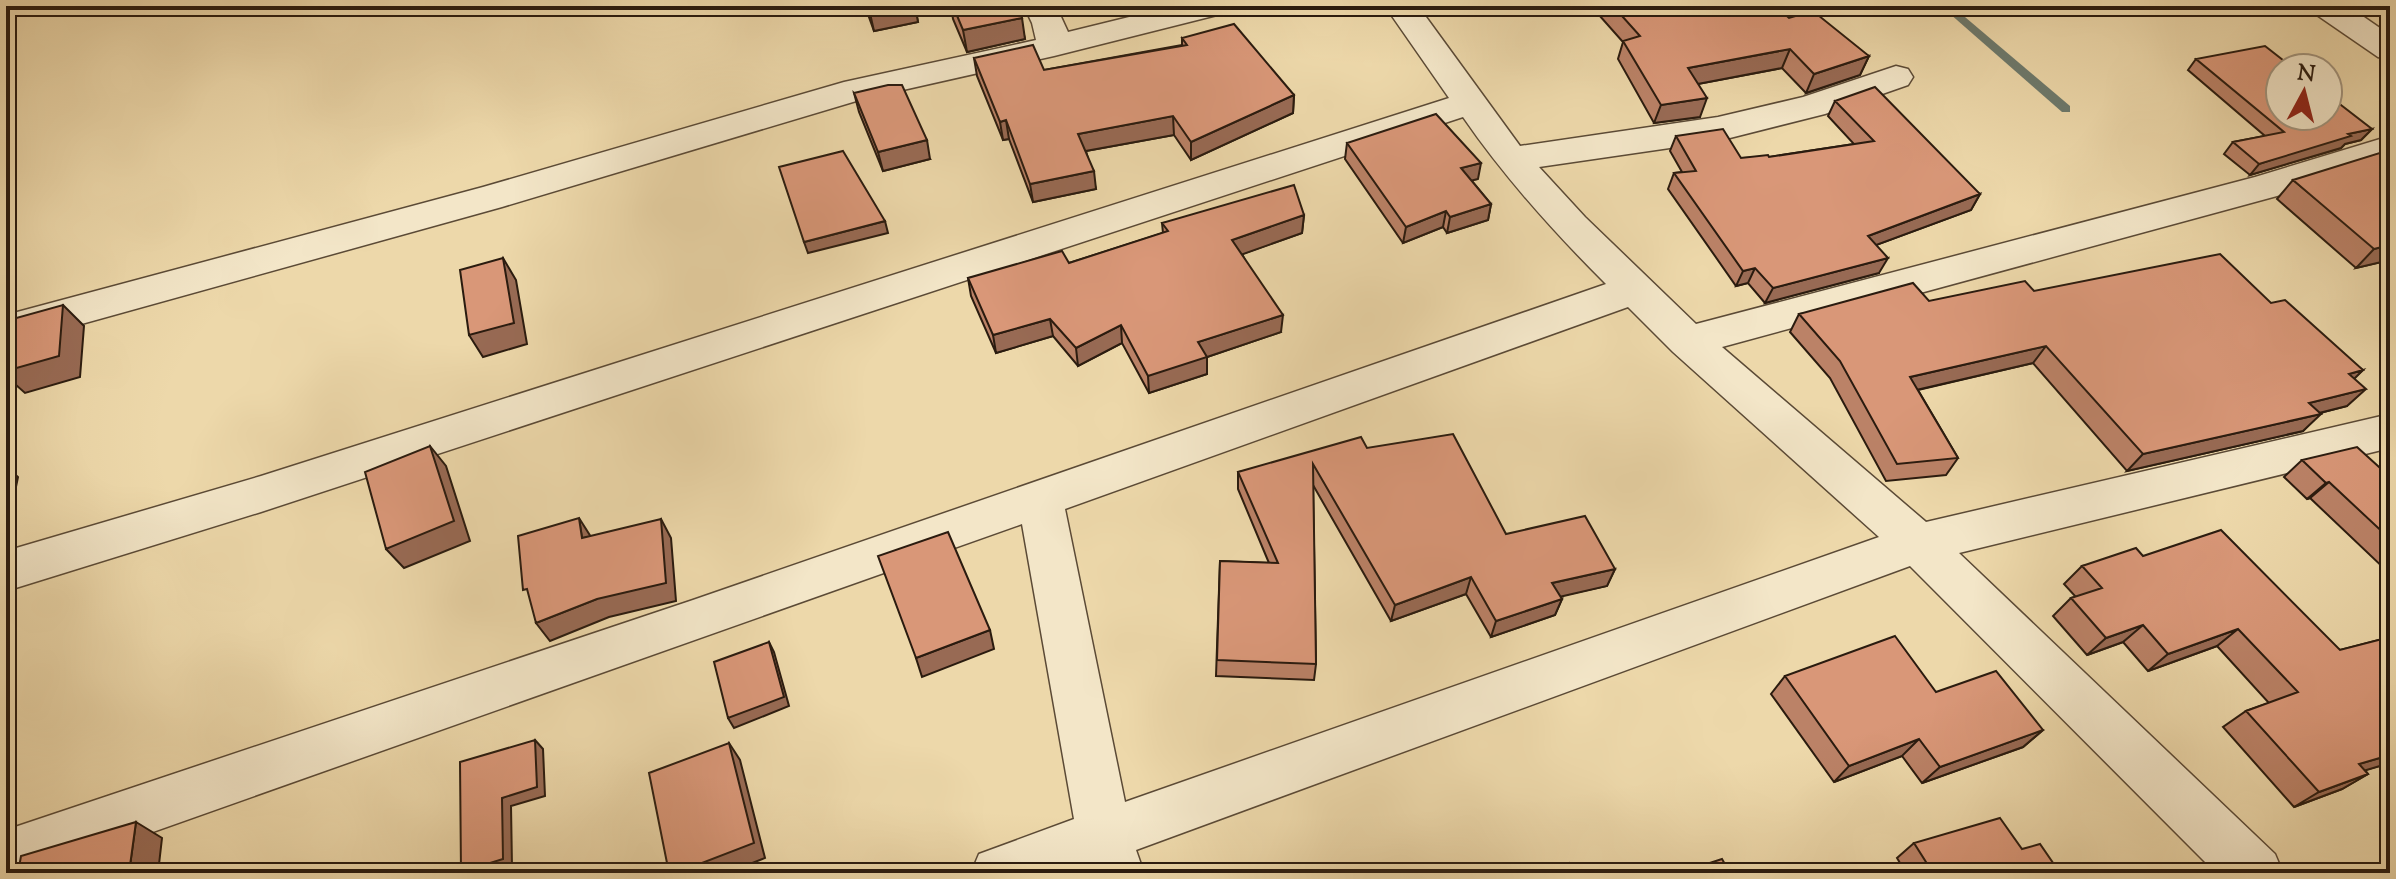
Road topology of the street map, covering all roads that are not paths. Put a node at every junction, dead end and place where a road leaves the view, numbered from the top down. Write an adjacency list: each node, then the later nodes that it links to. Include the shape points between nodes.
1 (1040, 6): 5 (street)
2 (1213, 6): 5 (street)
3 (1401, 6): 8 (street)
4 (2326, 6): 6 (street)
5 (1054, 46): 12 (street, via 856,90 489,198)
6 (2390, 50)
7 (1896, 77): 10 (street, via 1813,106 1718,129)
8 (1472, 102): 10 (street); 17 (street, via 261,494)
9 (2390, 148): 13 (street, via 2249,191)
10 (1511, 159): 11 (street)
11 (1635, 289): 13 (street); 15 (street)
12 (6, 330)
13 (1688, 341): 16 (street)
14 (2390, 431): 16 (street)
15 (1040, 499): 18 (street); 19 (street)
16 (1918, 543): 18 (street); 21 (street)
17 (6, 571)
18 (1110, 854): 20 (street)
19 (6, 857)
20 (999, 873)
21 (2255, 873)

